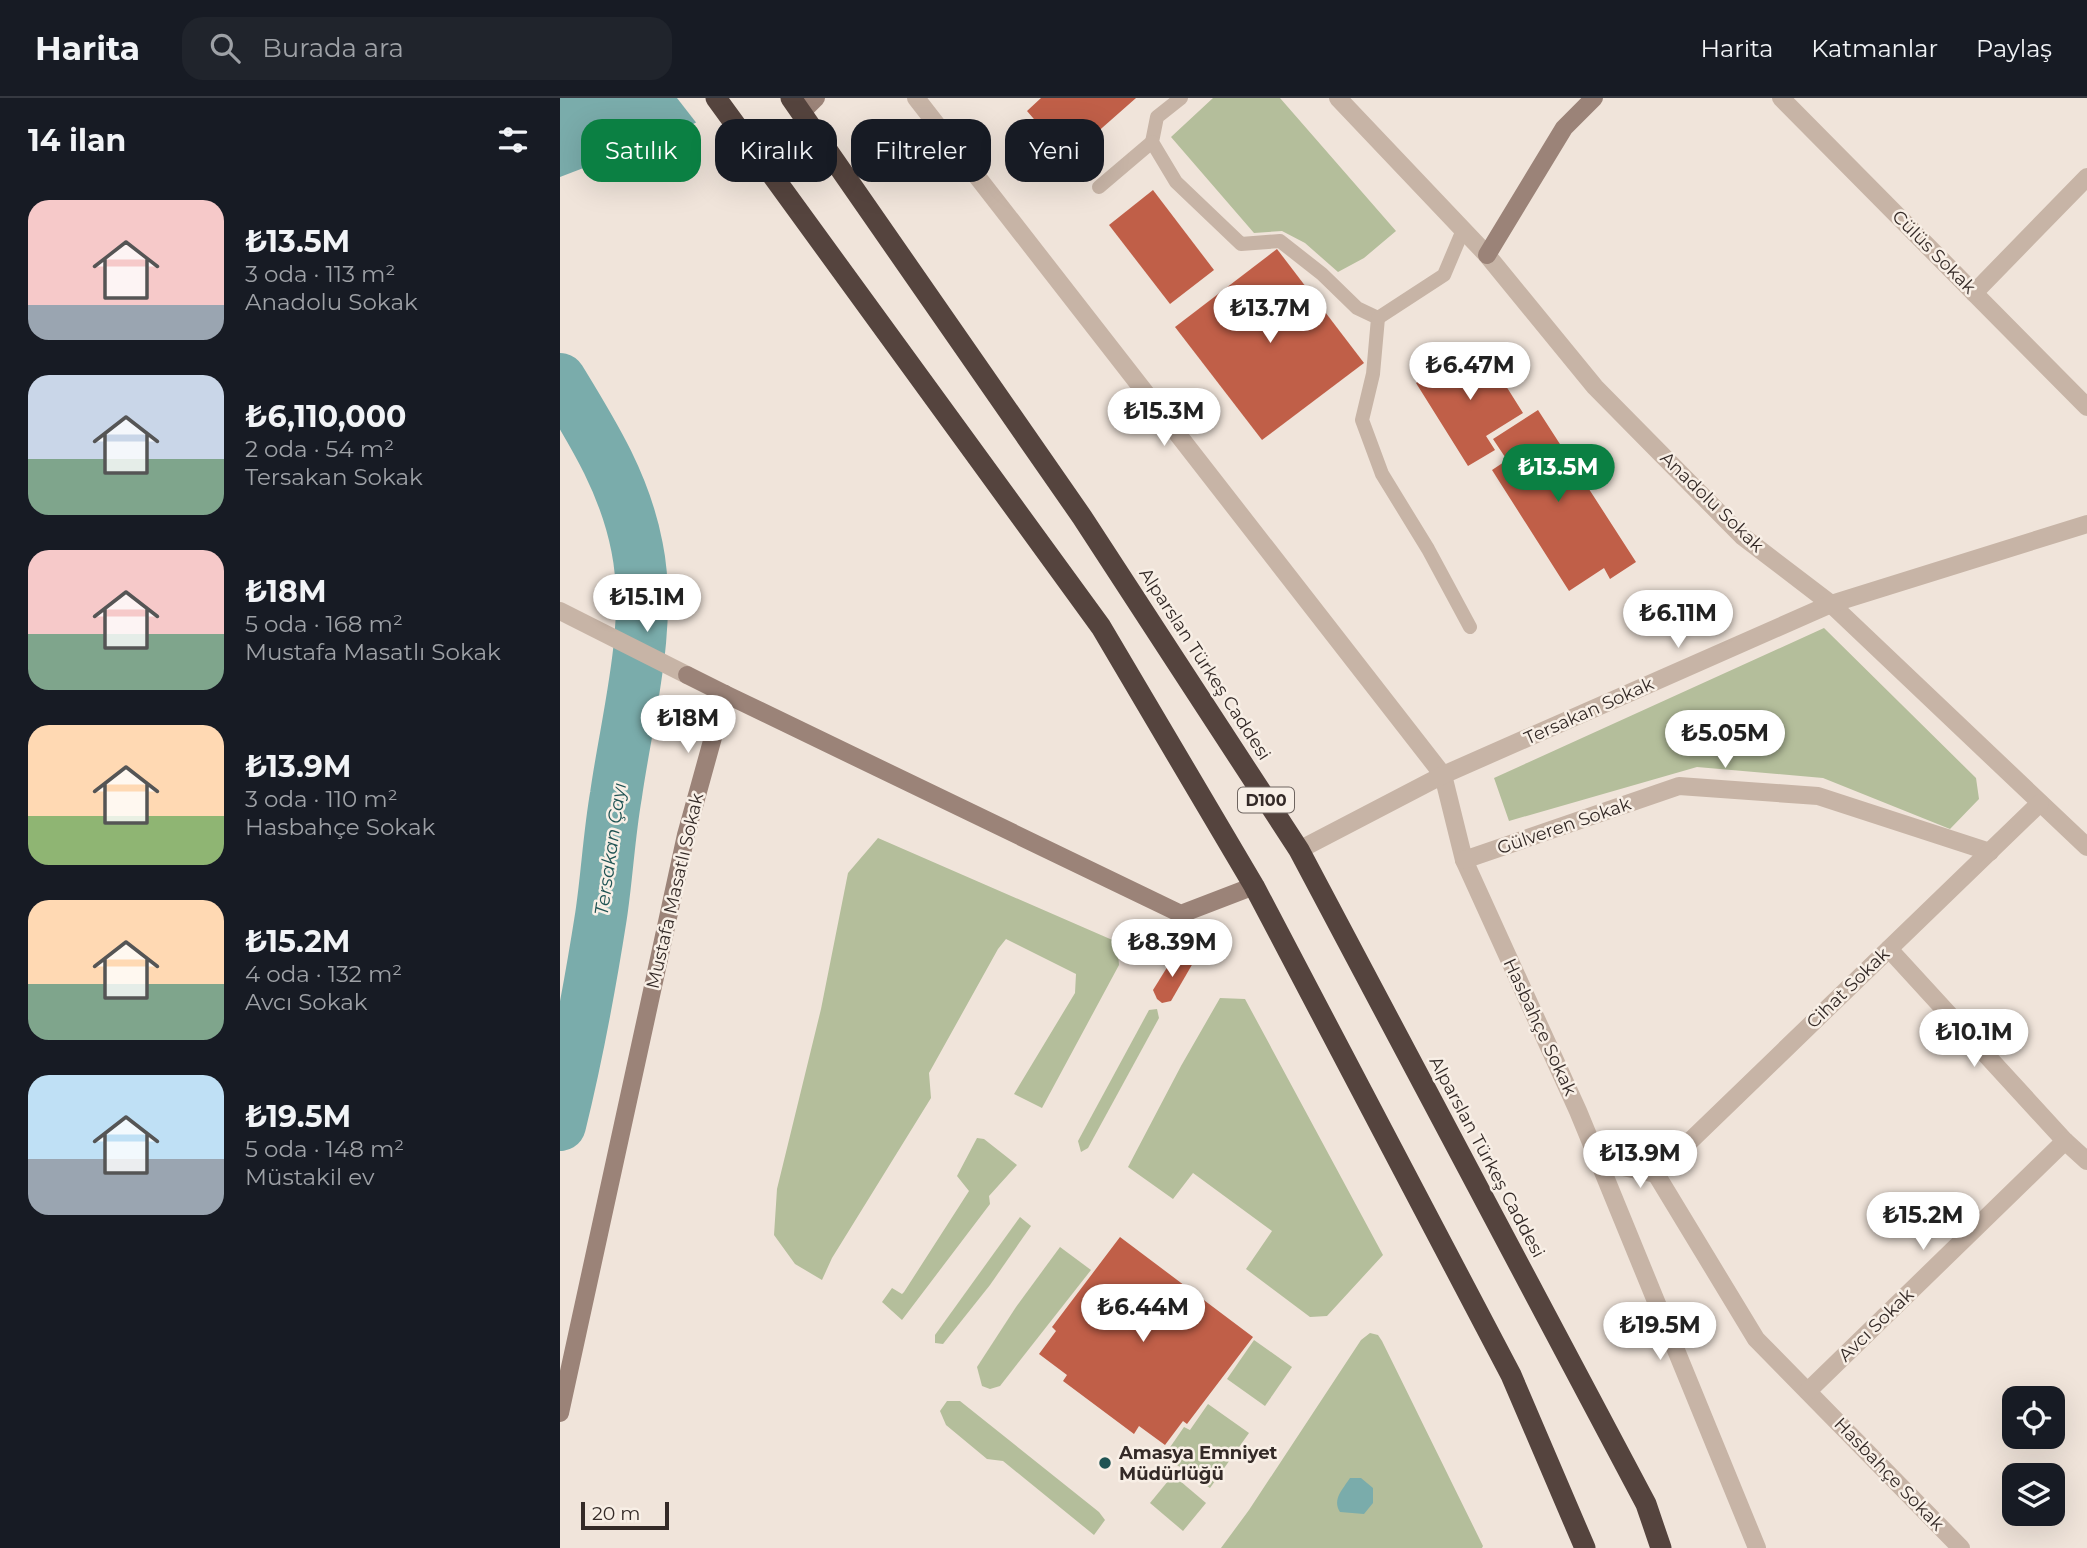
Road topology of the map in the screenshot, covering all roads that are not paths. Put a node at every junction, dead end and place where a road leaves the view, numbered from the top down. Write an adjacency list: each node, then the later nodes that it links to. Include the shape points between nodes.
1 (716, 98): 27 (highway, D100, via 1101,627)
2 (916, 98): 21 (street)
3 (1181, 98): 8 (lane, via 1157,117)
4 (1338, 98): 11 (street, Anadolu Sokak)
5 (1594, 98): 12 (street, via 1564,128)
6 (1781, 98): 13 (street, Cülüs Sokak)
7 (803, 103): 24 (highway, Alparslan Türkeş Caddesi / D100)
8 (1152, 142): 10 (lane); 14 (lane, via 1176,182 1241,244 1280,242 1356,308)
9 (2087, 177): 13 (street)
10 (1099, 187)
11 (1463, 230): 12 (street, Anadolu Sokak); 14 (lane, via 1444,275)
12 (1487, 255): 17 (street, Anadolu Sokak, via 1595,387 1742,536)
13 (1974, 293): 15 (street, Cülüs Sokak)
14 (1378, 318): 19 (lane, via 1373,374 1362,420 1382,474)
15 (2087, 407)
16 (2087, 523): 17 (street, Tersakan Sokak)
17 (1830, 604): 21 (street, Tersakan Sokak); 22 (street, Anadolu Sokak)
18 (560, 611): 20 (street)
19 (1470, 627)
20 (725, 694): 27 (street, via 1181,914); 34 (street, Mustafa Masatlı Sokak, via 686,835)
21 (1443, 775): 24 (street, Tersakan Sokak); 26 (street, Hasbahçe Sokak)
22 (2040, 803): 23 (street, Anadolu Sokak); 25 (street, Cihat Sokak)
23 (2087, 847)
24 (1299, 850): 36 (highway, Alparslan Türkeş Caddesi / D100, via 1646,1504)
25 (1990, 852): 26 (street, Gülveren Sokak, via 1818,796 1679,786); 28 (street, Cihat Sokak)
26 (1464, 860): 31 (street, Hasbahçe Sokak)
27 (1254, 886): 35 (highway, D100, via 1511,1375)
28 (1889, 949): 29 (street); 32 (street, Cihat Sokak)
29 (2065, 1141): 30 (street); 33 (street, Avcı Sokak)
30 (2087, 1161)
31 (1599, 1162): 32 (street); 37 (street, Hasbahçe Sokak)
32 (1656, 1174): 33 (street, Hasbahçe Sokak, via 1756,1339)
33 (1808, 1391): 38 (street, Hasbahçe Sokak)
34 (560, 1413)
35 (1585, 1548)
36 (1661, 1548)
37 (1757, 1548)
38 (1961, 1548)

